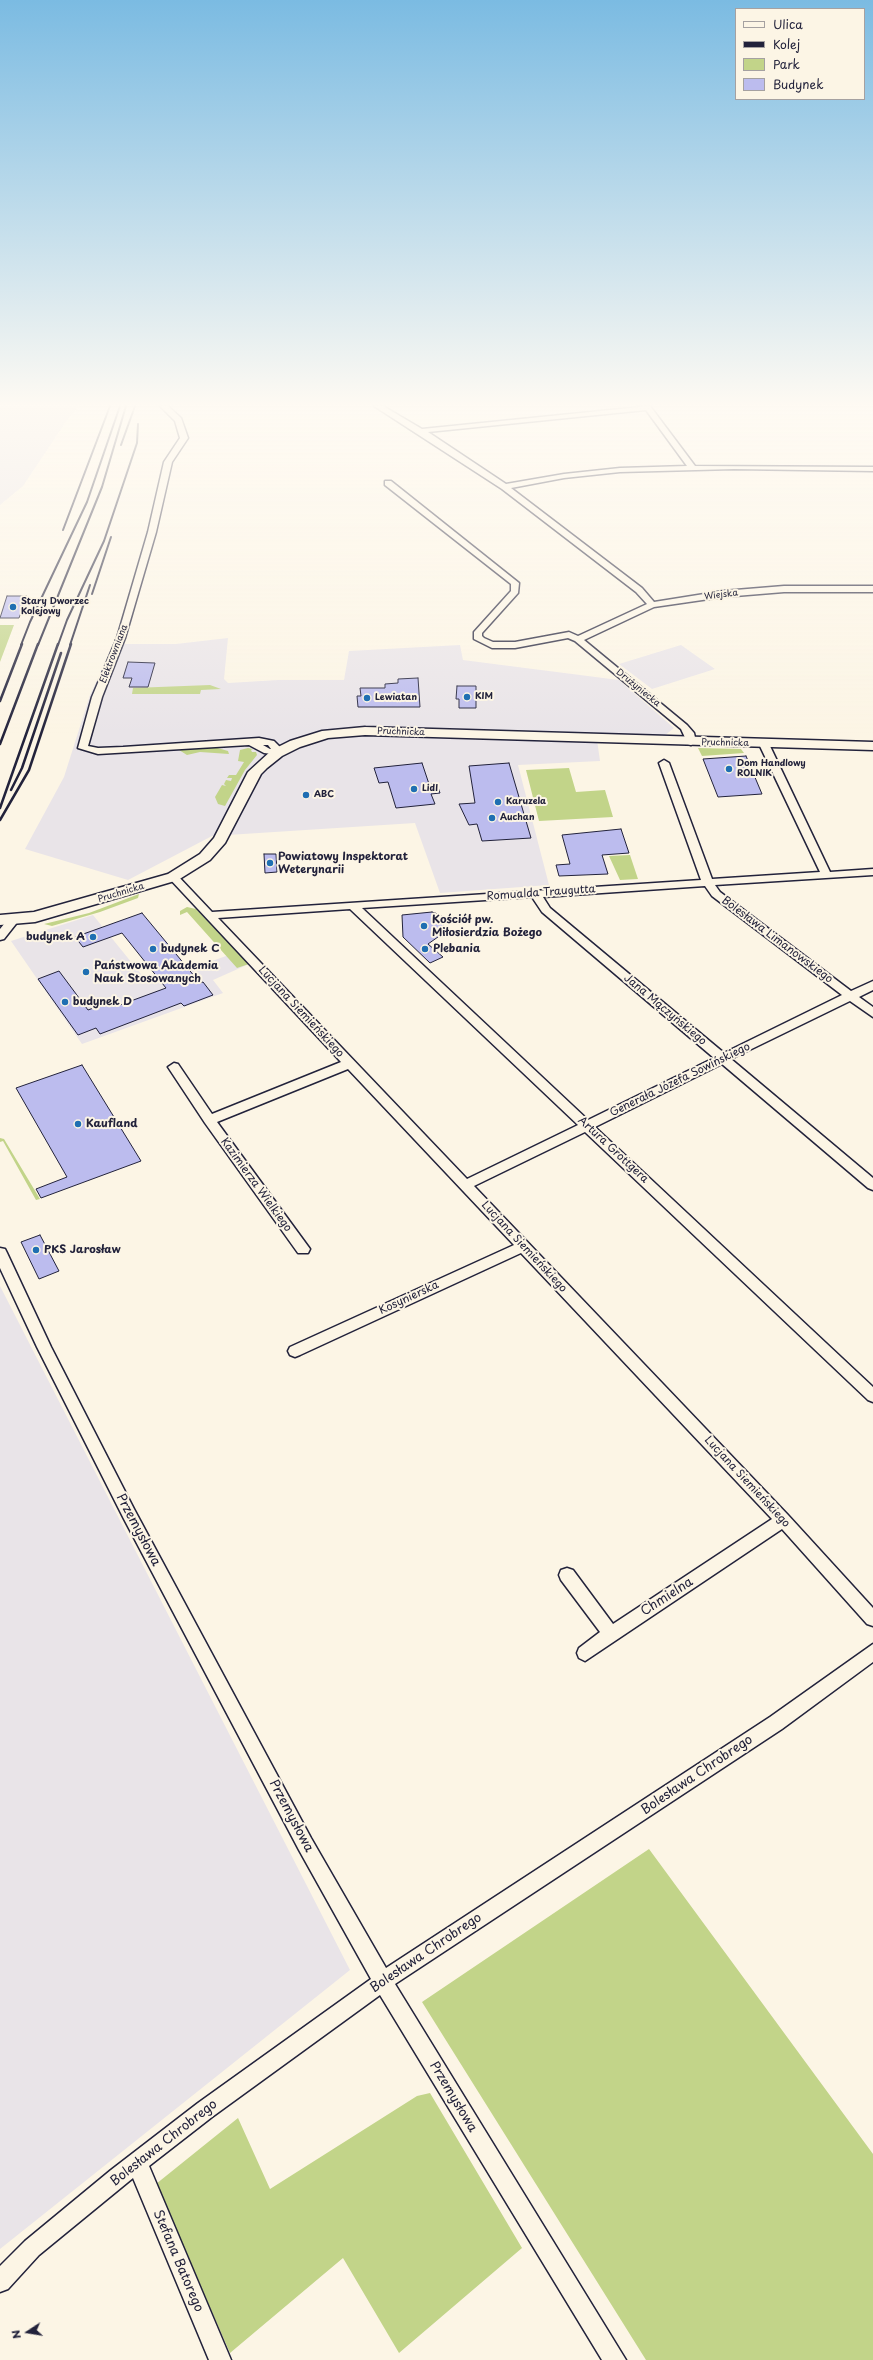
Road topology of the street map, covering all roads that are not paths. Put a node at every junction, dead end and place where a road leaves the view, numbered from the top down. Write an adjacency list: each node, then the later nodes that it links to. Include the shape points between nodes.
1 (156, 516): 10 (street, Elektrowniana, via 121,638 97,697 83,748 111,750 251,742 267,752)
2 (432, 516): 6 (street, via 515,583 515,591 478,632 477,637 492,646)
3 (543, 516): 5 (street, via 639,590)
4 (873, 589): 5 (street, Wiejska, via 822,588 730,593)
5 (652, 605): 6 (street, Wiejska)
6 (573, 637): 7 (street, Drużyniecka, via 684,726)
7 (692, 742): 8 (main road, Pruchnicka); 10 (main road, Pruchnicka, via 365,731 327,734 304,740)
8 (764, 744): 9 (main road, Pruchnicka); 13 (street)
9 (873, 746)
10 (277, 753): 14 (main road, Pruchnicka, via 255,772 220,840 205,857)
11 (664, 763): 15 (street, Bolesława Limanowskiego)
12 (873, 872): 13 (street, Romualda Traugutta)
13 (826, 874): 15 (street, Romualda Traugutta)
14 (173, 877): 18 (street, Lucjana Siemieńskiego); 19 (main road, Pruchnicka, via 35,917)
15 (708, 883): 16 (street, Romualda Traugutta); 22 (street, Bolesława Limanowskiego, via 716,894)
16 (535, 893): 17 (street, Romualda Traugutta); 24 (street, Jana Mączyńskiego, via 546,910)
17 (352, 905): 18 (street, Romualda Traugutta); 28 (street, Artura Grottgera)
18 (210, 915): 25 (street, Lucjana Siemieńskiego)
19 (7, 920): 20 (street)
20 (0, 937)
21 (873, 985): 22 (street, Generała Józefa Sowińskiego)
22 (850, 996): 23 (street, Bolesława Limanowskiego); 24 (street, Generała Józefa Sowińskiego)
23 (873, 1013)
24 (723, 1059): 28 (street, Generała Józefa Sowińskiego); 30 (street, Jana Mączyńskiego)
25 (350, 1063): 27 (street); 29 (street, Lucjana Siemieńskiego)
26 (174, 1067): 27 (street, Kazimierza Wielkiego)
27 (209, 1120): 32 (street, Kazimierza Wielkiego)
28 (588, 1126): 29 (street, Generała Józefa Sowińskiego); 35 (street, Artura Grottgera)
29 (466, 1185): 31 (street, Lucjana Siemieńskiego)
30 (873, 1185)
31 (523, 1246): 34 (street, Kosynierska); 36 (street, Lucjana Siemieńskiego)
32 (303, 1249)
33 (0, 1253): 42 (street, Przemysłowa, via 44,1347 132,1521 305,1844)
34 (295, 1351)
35 (873, 1396)
36 (783, 1520): 38 (street, Lucjana Siemieńskiego); 39 (street, Chmielna)
37 (567, 1575): 39 (street)
38 (873, 1619)
39 (611, 1634): 41 (street, Chmielna)
40 (873, 1652): 42 (street, Bolesława Chrobrego, via 771,1726)
41 (584, 1653)
42 (383, 1982): 43 (street, Bolesława Chrobrego, via 205,2110); 46 (street, Przemysłowa)
43 (137, 2163): 44 (street, Bolesława Chrobrego, via 32,2248); 45 (street, Stefana Batorego)
44 (0, 2281)
45 (220, 2360)
46 (615, 2360)

